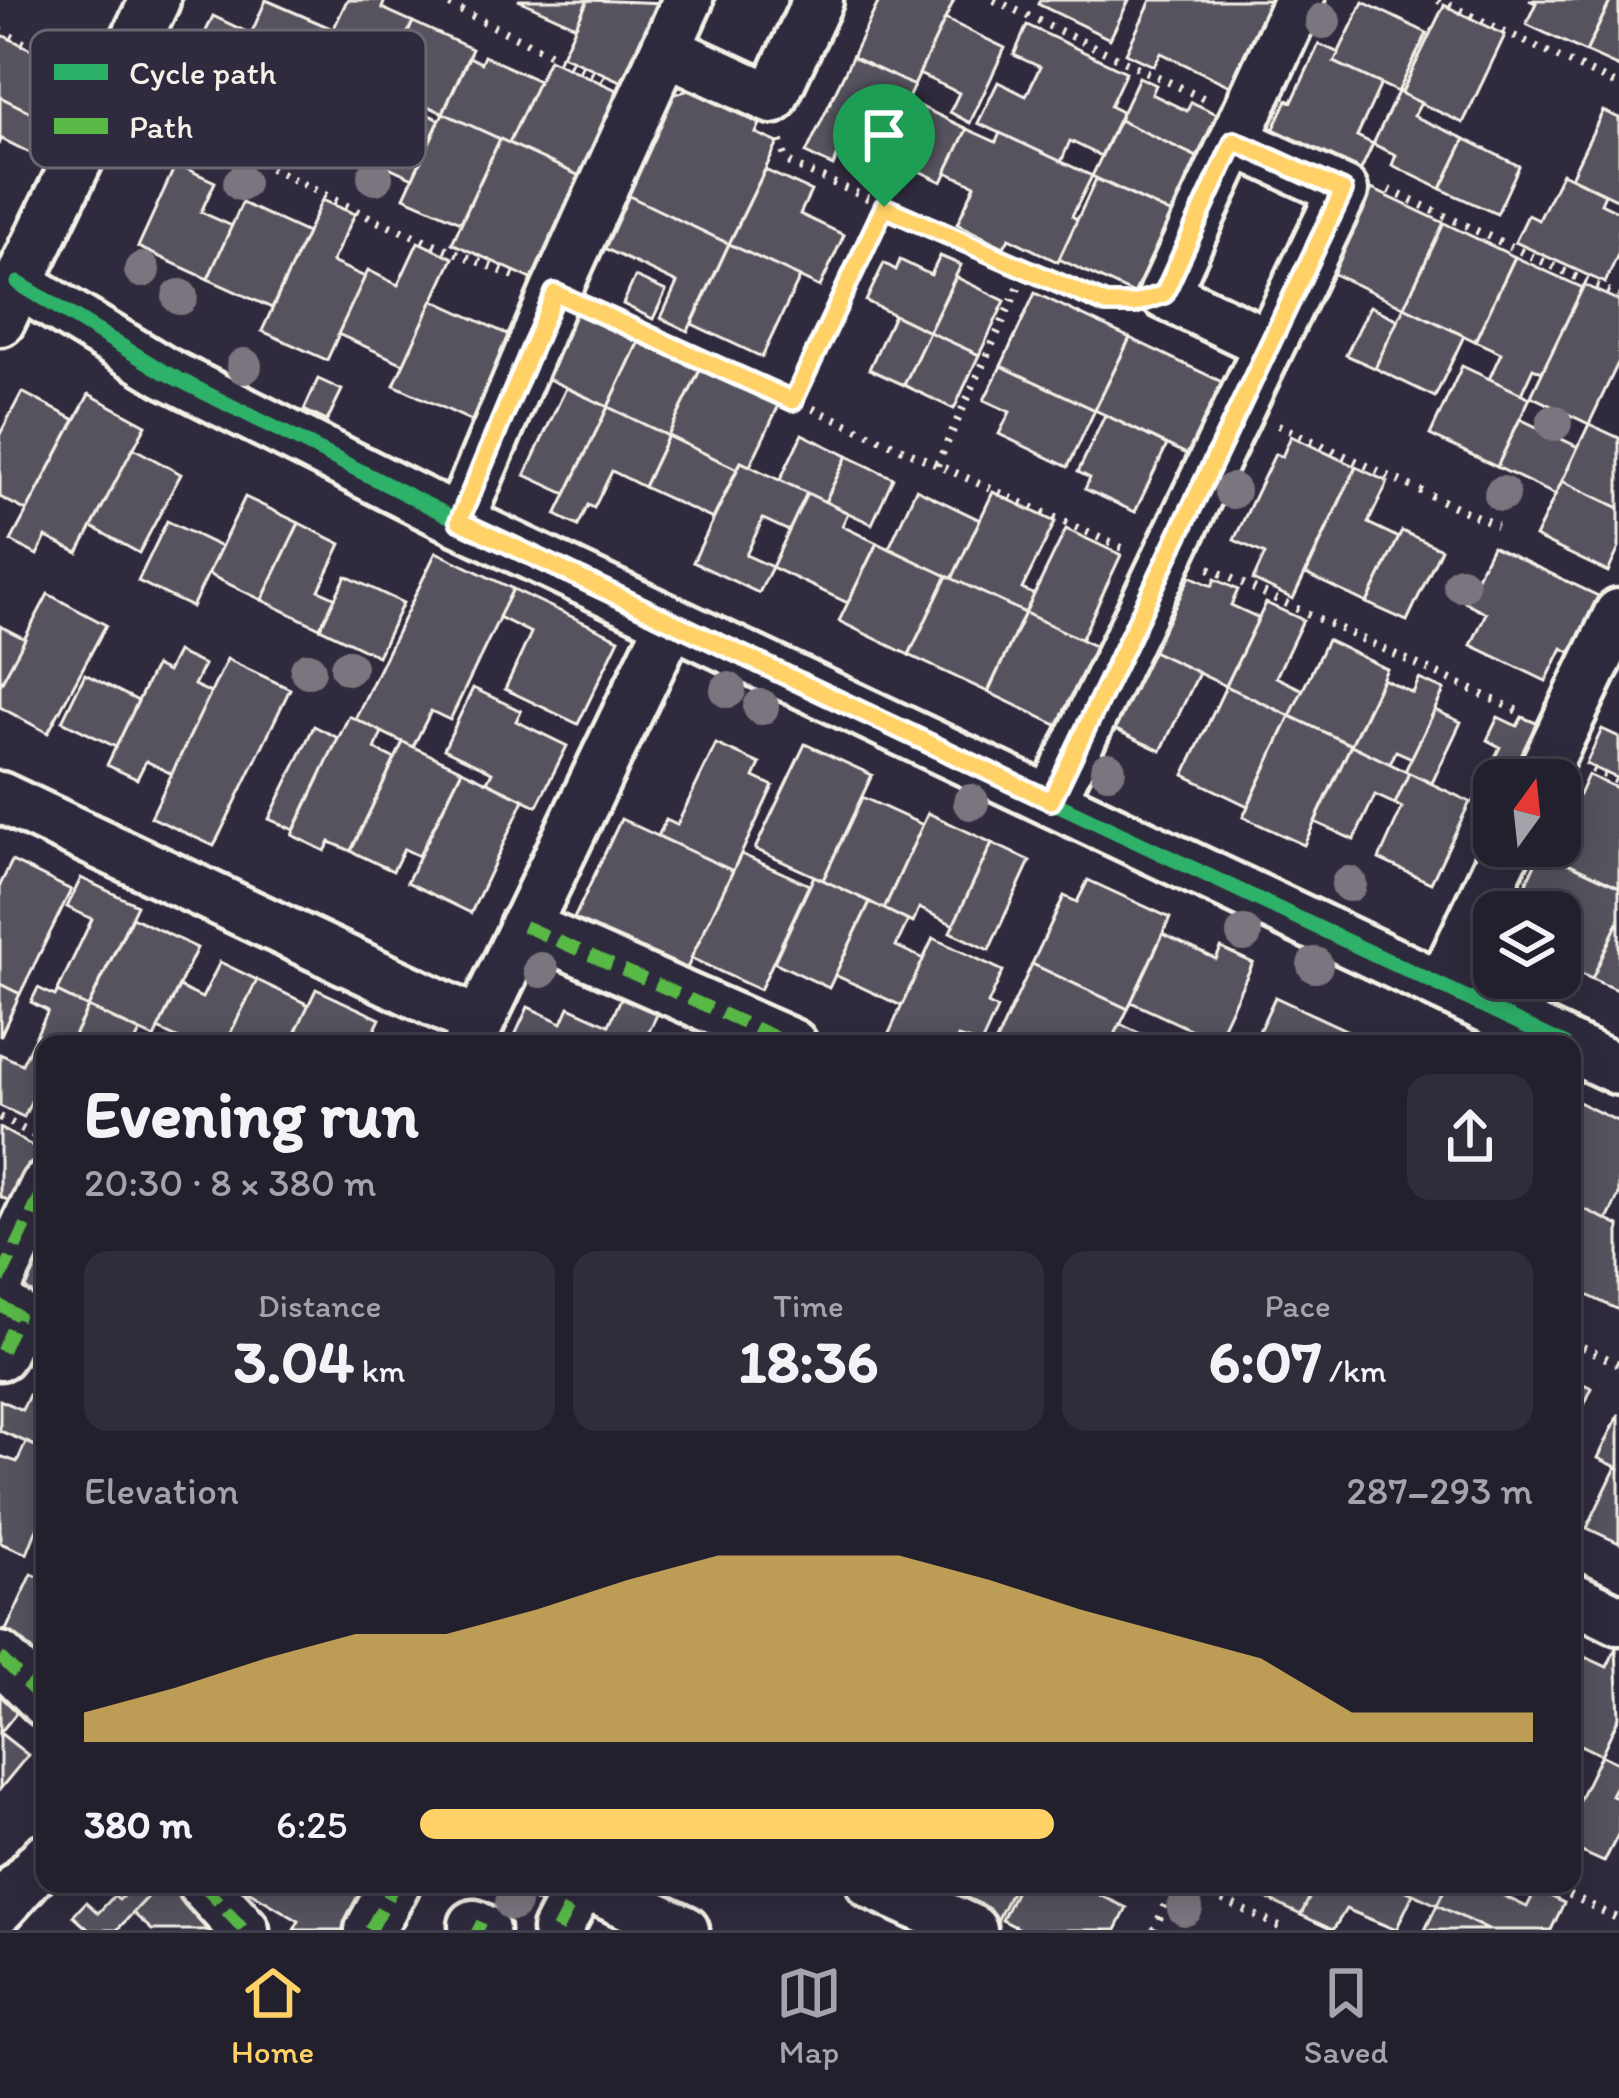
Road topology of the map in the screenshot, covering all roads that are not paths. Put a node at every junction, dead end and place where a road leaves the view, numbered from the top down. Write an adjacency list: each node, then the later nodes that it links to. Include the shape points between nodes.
1 (155, 0): 5 (street)
2 (688, 0): 6 (street)
3 (818, 0): 6 (street, via 772,99)
4 (1299, 0): 7 (street)
5 (140, 30)
6 (666, 50): 11 (street)
7 (1240, 129): 10 (street, via 1343,191); 10 (street, via 1164,294)
8 (73, 168): 9 (street)
9 (9, 302): 11 (street)
10 (1269, 344): 16 (street)
11 (459, 521): 13 (street)
12 (1619, 614): 14 (street)
13 (671, 622): 16 (street); 18 (street)
14 (1549, 759)
15 (0, 797): 20 (street)
16 (1051, 801): 19 (street)
17 (1498, 867): 19 (street)
18 (524, 926): 20 (street); 21 (street)
19 (1442, 986): 22 (street)
20 (474, 1033)
21 (771, 1035)
22 (1545, 1035)
23 (1581, 1052): 24 (street)
24 (1619, 1070)
25 (36, 1205): 26 (street)
26 (0, 1280)
27 (0, 1305): 28 (street, via 18,1316)
28 (0, 1354)
29 (1581, 1601): 30 (street)
30 (1619, 1620)
31 (0, 1657): 32 (street)
32 (36, 1693)
33 (36, 1868): 39 (street)
34 (210, 1893): 40 (street)
35 (390, 1893): 41 (street)
36 (578, 1893): 42 (street)
37 (603, 1893): 43 (street)
38 (892, 1893): 44 (street)
39 (0, 1908)
40 (244, 1930)
41 (370, 1930)
42 (557, 1930)
43 (684, 1930)
44 (972, 1930)

